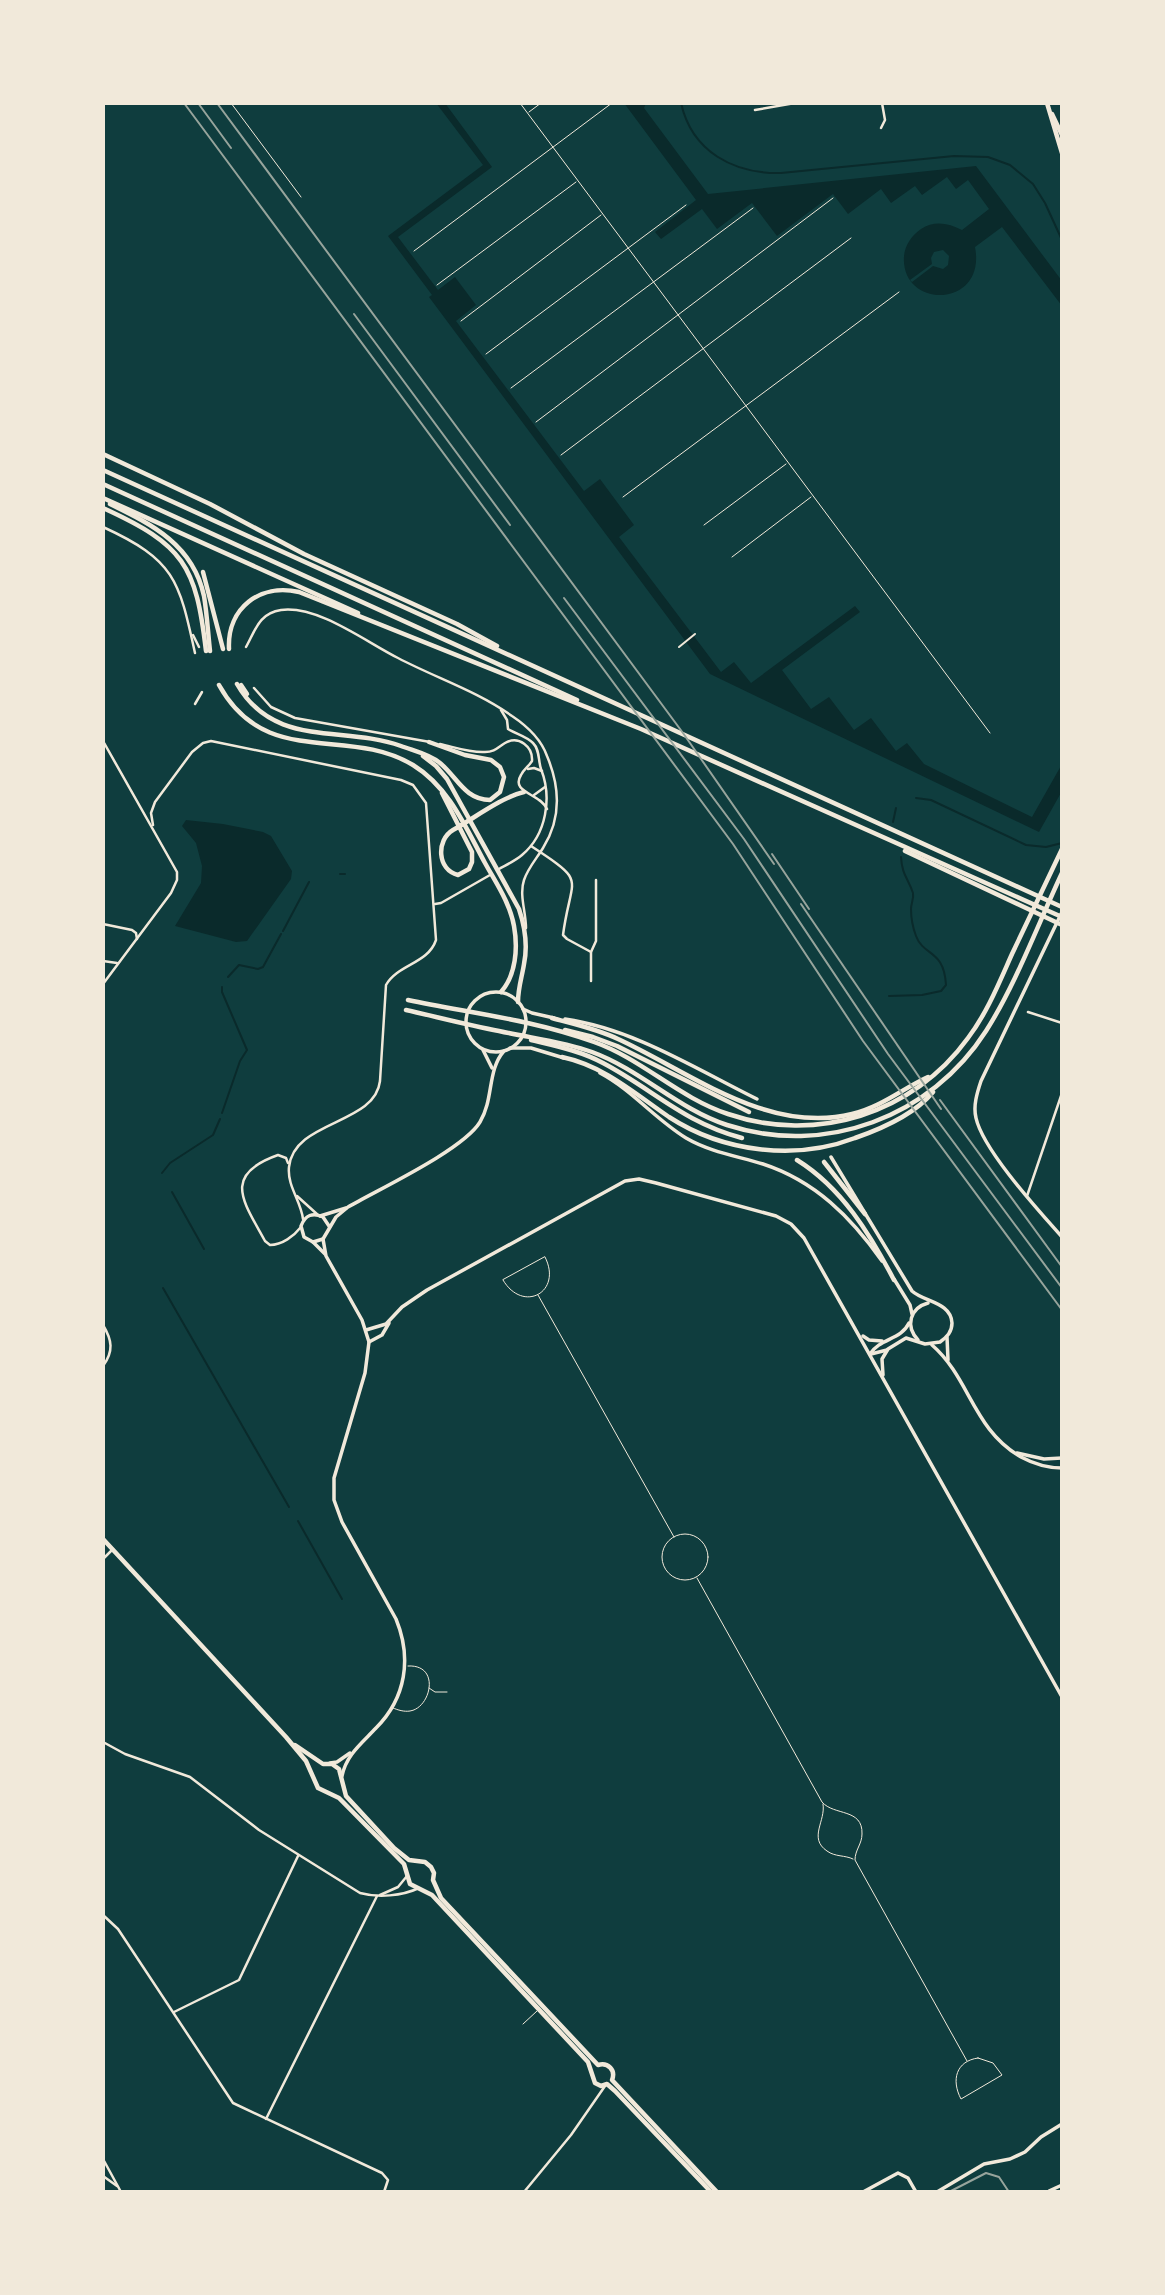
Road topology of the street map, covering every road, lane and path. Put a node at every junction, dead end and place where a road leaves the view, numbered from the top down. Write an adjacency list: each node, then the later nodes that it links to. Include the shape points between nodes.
1 (231, 103): 15 (lane)
2 (520, 103): 9 (lane)
3 (541, 103): 9 (lane)
4 (612, 103): 12 (lane)
5 (795, 103): 8 (street)
6 (882, 103): 10 (street, via 885,120)
7 (1047, 103): 11 (main road); 13 (main road)
8 (755, 110)
9 (527, 114): 12 (lane)
10 (881, 128)
11 (1062, 135)
12 (553, 148): 14 (lane); 22 (lane)
13 (1062, 153)
14 (578, 181): 19 (lane); 24 (lane)
15 (301, 197)
16 (833, 198): 26 (lane)
17 (686, 205): 21 (lane)
18 (753, 208): 23 (lane)
19 (603, 214): 21 (lane); 27 (lane)
20 (851, 238): 28 (lane)
21 (628, 248): 23 (lane); 29 (lane)
22 (414, 251)
23 (653, 281): 26 (lane); 30 (lane)
24 (437, 285)
25 (899, 292): 31 (lane)
26 (678, 315): 28 (lane); 32 (lane)
27 (461, 321)
28 (703, 349): 31 (lane); 34 (lane)
29 (486, 354)
30 (511, 388)
31 (746, 407): 35 (lane); 39 (lane)
32 (536, 422)
33 (103, 454): 53 (main road, via 457,624)
34 (561, 456)
35 (788, 462): 38 (lane); 42 (lane)
36 (103, 470): 53 (main road)
37 (103, 484): 60 (main road)
38 (812, 495): 44 (lane); 61 (lane)
39 (623, 497)
40 (103, 500): 41 (main road, via 152,525 183,550 202,589 208,651 199,601 183,564 156,536); 48 (main road)
41 (103, 508)
42 (704, 525)
43 (103, 527): 46 (street, via 144,549 171,574)
44 (732, 557)
45 (203, 572): 48 (main road, via 226,649 239,610 254,597 279,589 309,594)
46 (190, 629): 49 (street); 52 (street)
47 (695, 634): 51 (street)
48 (419, 641): 60 (main road)
49 (199, 647)
50 (248, 647): 58 (street, via 258,622 274,612 306,613)
51 (680, 647)
52 (195, 653)
53 (526, 662): 79 (main road)
54 (239, 684): 64 (main road, via 258,708 296,729 379,740)
55 (219, 685): 68 (main road, via 241,714 271,734 396,757 417,767)
56 (254, 688): 63 (street, via 271,707 295,718)
57 (202, 692): 59 (street)
58 (493, 703): 66 (street, via 503,713 508,729 534,744); 83 (street, via 540,742 557,785 553,827 523,886)
59 (195, 704)
60 (641, 729): 73 (main road)
61 (990, 733)
62 (103, 741): 72 (street)
63 (429, 742): 64 (main road, via 495,762 504,774 500,792 490,800 475,798 439,762); 65 (street, via 483,753 508,741 521,742 532,753)
64 (410, 749): 83 (main road, via 432,762 447,779 519,909)
65 (525, 770): 66 (street); 69 (street, via 519,779)
66 (542, 772): 67 (street)
67 (546, 784): 70 (street); 71 (street)
68 (440, 788): 69 (main road, via 473,855 469,870 460,874 449,872 442,862 442,840 453,830 480,815); 89 (main road, via 512,917 515,959)
69 (524, 792): 70 (street)
70 (534, 795): 71 (street)
71 (547, 809): 74 (street)
72 (152, 825): 78 (street, via 155,802 192,752 211,741 401,780 413,785 426,803); 82 (street, via 174,864 177,880)
73 (880, 837): 79 (main road); 81 (main road)
74 (531, 845): 78 (street, via 508,864); 84 (street, via 566,869 573,883 563,932)
75 (1062, 849): 104 (main road, via 981,1018)
76 (1062, 873): 105 (main road, via 989,1026)
77 (596, 880): 84 (street, via 596,941)
78 (435, 904): 113 (street, via 434,947 394,974 386,985 376,1095 300,1143)
79 (1062, 910): 115 (street, via 978,1089 975,1111 980,1130)
80 (103, 924): 82 (street, via 132,930)
81 (1062, 925)
82 (137, 939): 86 (street)
83 (526, 941): 91 (main road)
84 (590, 952): 87 (street)
85 (103, 961): 86 (street)
86 (120, 961): 88 (street)
87 (591, 981)
88 (103, 984)
89 (501, 992): 91 (street); 99 (street, via 474,1001 466,1018 470,1037)
90 (408, 1000): 97 (main road)
91 (518, 1002): 92 (street)
92 (523, 1009): 95 (street); 100 (street, via 525,1030)
93 (406, 1010): 98 (main road)
94 (1028, 1012): 96 (street)
95 (552, 1018): 104 (main road, via 610,1035 753,1106 799,1118 868,1109); 107 (street, via 627,1036)
96 (1062, 1023)
97 (540, 1026): 104 (main road, via 612,1049 718,1111 771,1124 844,1121 884,1108); 108 (main road, via 610,1043)
98 (499, 1031): 105 (main road, via 603,1056 690,1108 726,1124 771,1135 854,1129 887,1118); 109 (main road, via 589,1056 684,1115)
99 (482, 1048): 101 (street); 103 (street)
100 (510, 1048): 101 (street); 102 (street, via 531,1048)
101 (504, 1051): 103 (street)
102 (562, 1057): 105 (main road, via 603,1071 672,1118 715,1139 771,1150 838,1144 874,1130 928,1098); 125 (street, via 615,1082 688,1139 774,1168 808,1186 850,1220)
103 (494, 1071): 116 (street, via 486,1110 469,1135)
104 (936, 1074)
105 (942, 1081)
106 (1062, 1093): 115 (street)
107 (757, 1100)
108 (749, 1112)
109 (742, 1138)
110 (831, 1157): 117 (street)
111 (797, 1160): 125 (main road, via 850,1209)
112 (824, 1162): 117 (main road)
113 (289, 1166): 114 (street); 119 (street, via 286,1158 278,1155 254,1167 244,1180 241,1195 270,1245 286,1239)
114 (295, 1193): 118 (street); 119 (street)
115 (1027, 1196): 121 (street)
116 (348, 1207): 118 (street); 120 (street)
117 (865, 1213): 127 (street, via 912,1291)
118 (319, 1215): 119 (street, via 307,1217); 120 (street)
119 (302, 1224): 123 (street, via 304,1237)
120 (329, 1226): 122 (street)
121 (1062, 1237)
122 (323, 1240): 123 (street); 124 (street)
123 (313, 1242): 124 (street)
124 (326, 1256): 132 (street)
125 (894, 1279): 128 (street)
126 (538, 1295): 126 (lane, via 519,1296 503,1280 545,1257 550,1279); 147 (lane)
127 (934, 1303): 128 (street, via 923,1304); 134 (street, via 951,1318)
128 (912, 1314): 130 (street)
129 (390, 1321): 132 (street); 133 (street, via 427,1290 620,1183 639,1180 776,1216 791,1224 804,1238); 137 (street, via 382,1335)
130 (910, 1321): 135 (street); 136 (street, via 901,1334)
131 (103, 1325): 142 (street, via 112,1345)
132 (366, 1330): 137 (street)
133 (860, 1335): 136 (street); 140 (street)
134 (947, 1338): 138 (street); 141 (street)
135 (918, 1340): 138 (street); 139 (street, via 906,1338)
136 (884, 1341): 140 (street)
137 (369, 1342): 152 (street, via 365,1373 334,1478 334,1496 342,1522 400,1628)
138 (932, 1345): 141 (street)
139 (888, 1349): 140 (street); 143 (street, via 882,1359)
140 (870, 1354): 143 (street)
141 (949, 1360): 144 (street, via 984,1424)
142 (103, 1366)
143 (884, 1378): 155 (street)
144 (1011, 1451): 145 (street); 146 (street, via 1032,1463)
145 (1062, 1458)
146 (1062, 1468)
147 (674, 1537): 151 (lane, via 691,1535 706,1546 708,1564); 151 (lane, via 663,1550 665,1569 680,1580)
148 (103, 1539): 149 (main road)
149 (113, 1549): 150 (street); 157 (main road)
150 (103, 1559)
151 (697, 1578): 165 (lane)
152 (405, 1667): 153 (lane, via 424,1670); 156 (street)
153 (429, 1688): 154 (lane); 156 (lane, via 416,1709)
154 (447, 1692)
155 (1062, 1697)
156 (393, 1708): 159 (street)
157 (286, 1737): 161 (main road); 162 (main road)
158 (103, 1742): 166 (street, via 190,1777)
159 (357, 1747): 160 (street); 163 (street)
160 (330, 1763): 161 (main road); 163 (main road, via 339,1769)
161 (323, 1764): 162 (main road)
162 (314, 1774): 164 (main road, via 318,1788)
163 (341, 1779): 164 (main road, via 336,1788); 167 (main road, via 348,1799 394,1848)
164 (327, 1791): 169 (main road, via 404,1864)
165 (822, 1802): 168 (lane, via 859,1822 862,1836); 168 (lane, via 824,1812 817,1831 820,1844 829,1853 850,1857)
166 (298, 1855): 172 (street, via 350,1888); 175 (street, via 242,1977)
167 (418, 1861): 169 (main road); 170 (main road, via 431,1867)
168 (856, 1863): 177 (lane)
169 (407, 1873): 171 (main road, via 410,1884); 172 (street, via 398,1887)
170 (433, 1880): 171 (main road); 178 (main road, via 441,1898)
171 (420, 1888): 172 (street); 174 (main road, via 432,1895)
172 (377, 1896): 182 (street)
173 (103, 1915): 175 (street, via 114,1924)
174 (539, 2009): 176 (lane); 179 (main road)
175 (174, 2012): 182 (street, via 233,2103)
176 (523, 2024)
177 (967, 2061): 177 (lane, via 955,2077 961,2099 1002,2076 986,2059)
178 (598, 2065): 179 (main road); 180 (main road, via 611,2067)
179 (592, 2070): 181 (main road, via 593,2081)
180 (612, 2080): 181 (main road); 194 (main road)
181 (606, 2085): 192 (street); 193 (main road)
182 (266, 2119): 191 (street, via 382,2173 387,2178)
183 (1062, 2124): 196 (street, via 1026,2152 984,2164)
184 (103, 2159): 187 (street)
185 (103, 2176): 187 (street)
186 (1062, 2185): 190 (street)
187 (120, 2190)
188 (866, 2191): 195 (street, via 898,2174 908,2178)
189 (1043, 2191): 190 (street)
190 (1050, 2191)
191 (384, 2192)
192 (524, 2192)
193 (711, 2192)
194 (718, 2192)
195 (916, 2192)
196 (937, 2192)

